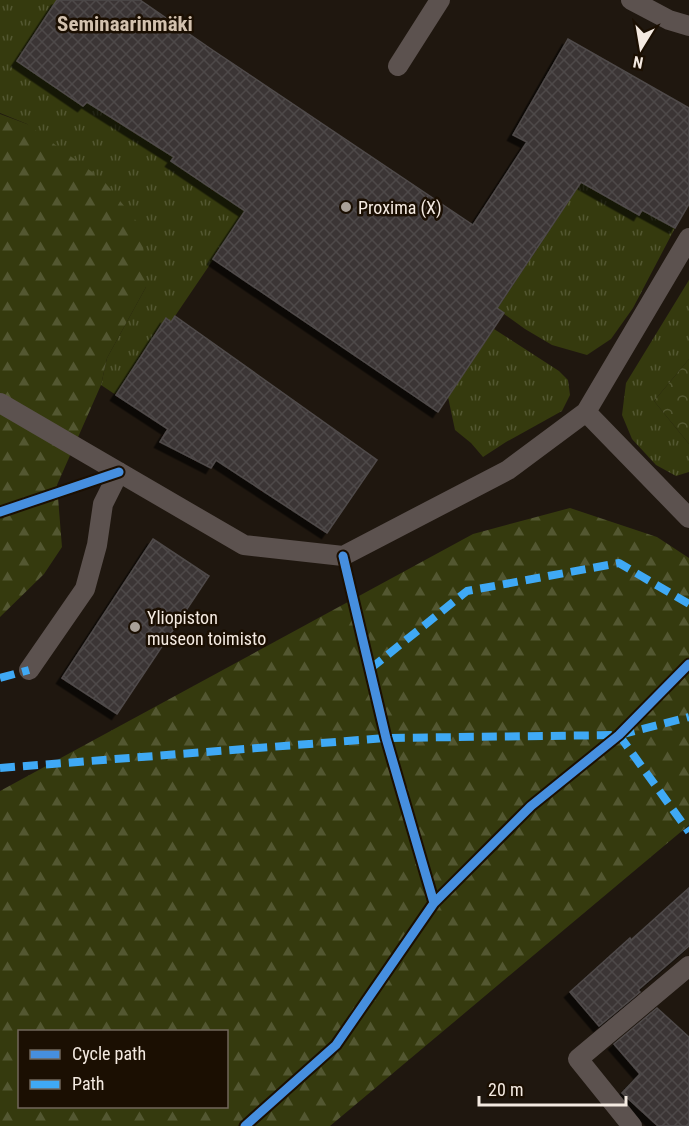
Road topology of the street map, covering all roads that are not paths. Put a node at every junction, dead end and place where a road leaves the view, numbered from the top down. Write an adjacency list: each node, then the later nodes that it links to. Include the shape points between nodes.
1 (440, 0): 4 (lane)
2 (631, 0): 3 (lane, via 669,21)
3 (689, 26)
4 (398, 66)
5 (689, 238): 7 (lane)
6 (0, 403): 8 (lane)
7 (586, 412): 8 (lane, via 508,470 344,556 244,544); 9 (lane)
8 (119, 472): 10 (lane, via 103,504 85,589)
9 (689, 518)
10 (28, 670)
11 (689, 966): 12 (lane, via 578,1059)
12 (632, 1126)

